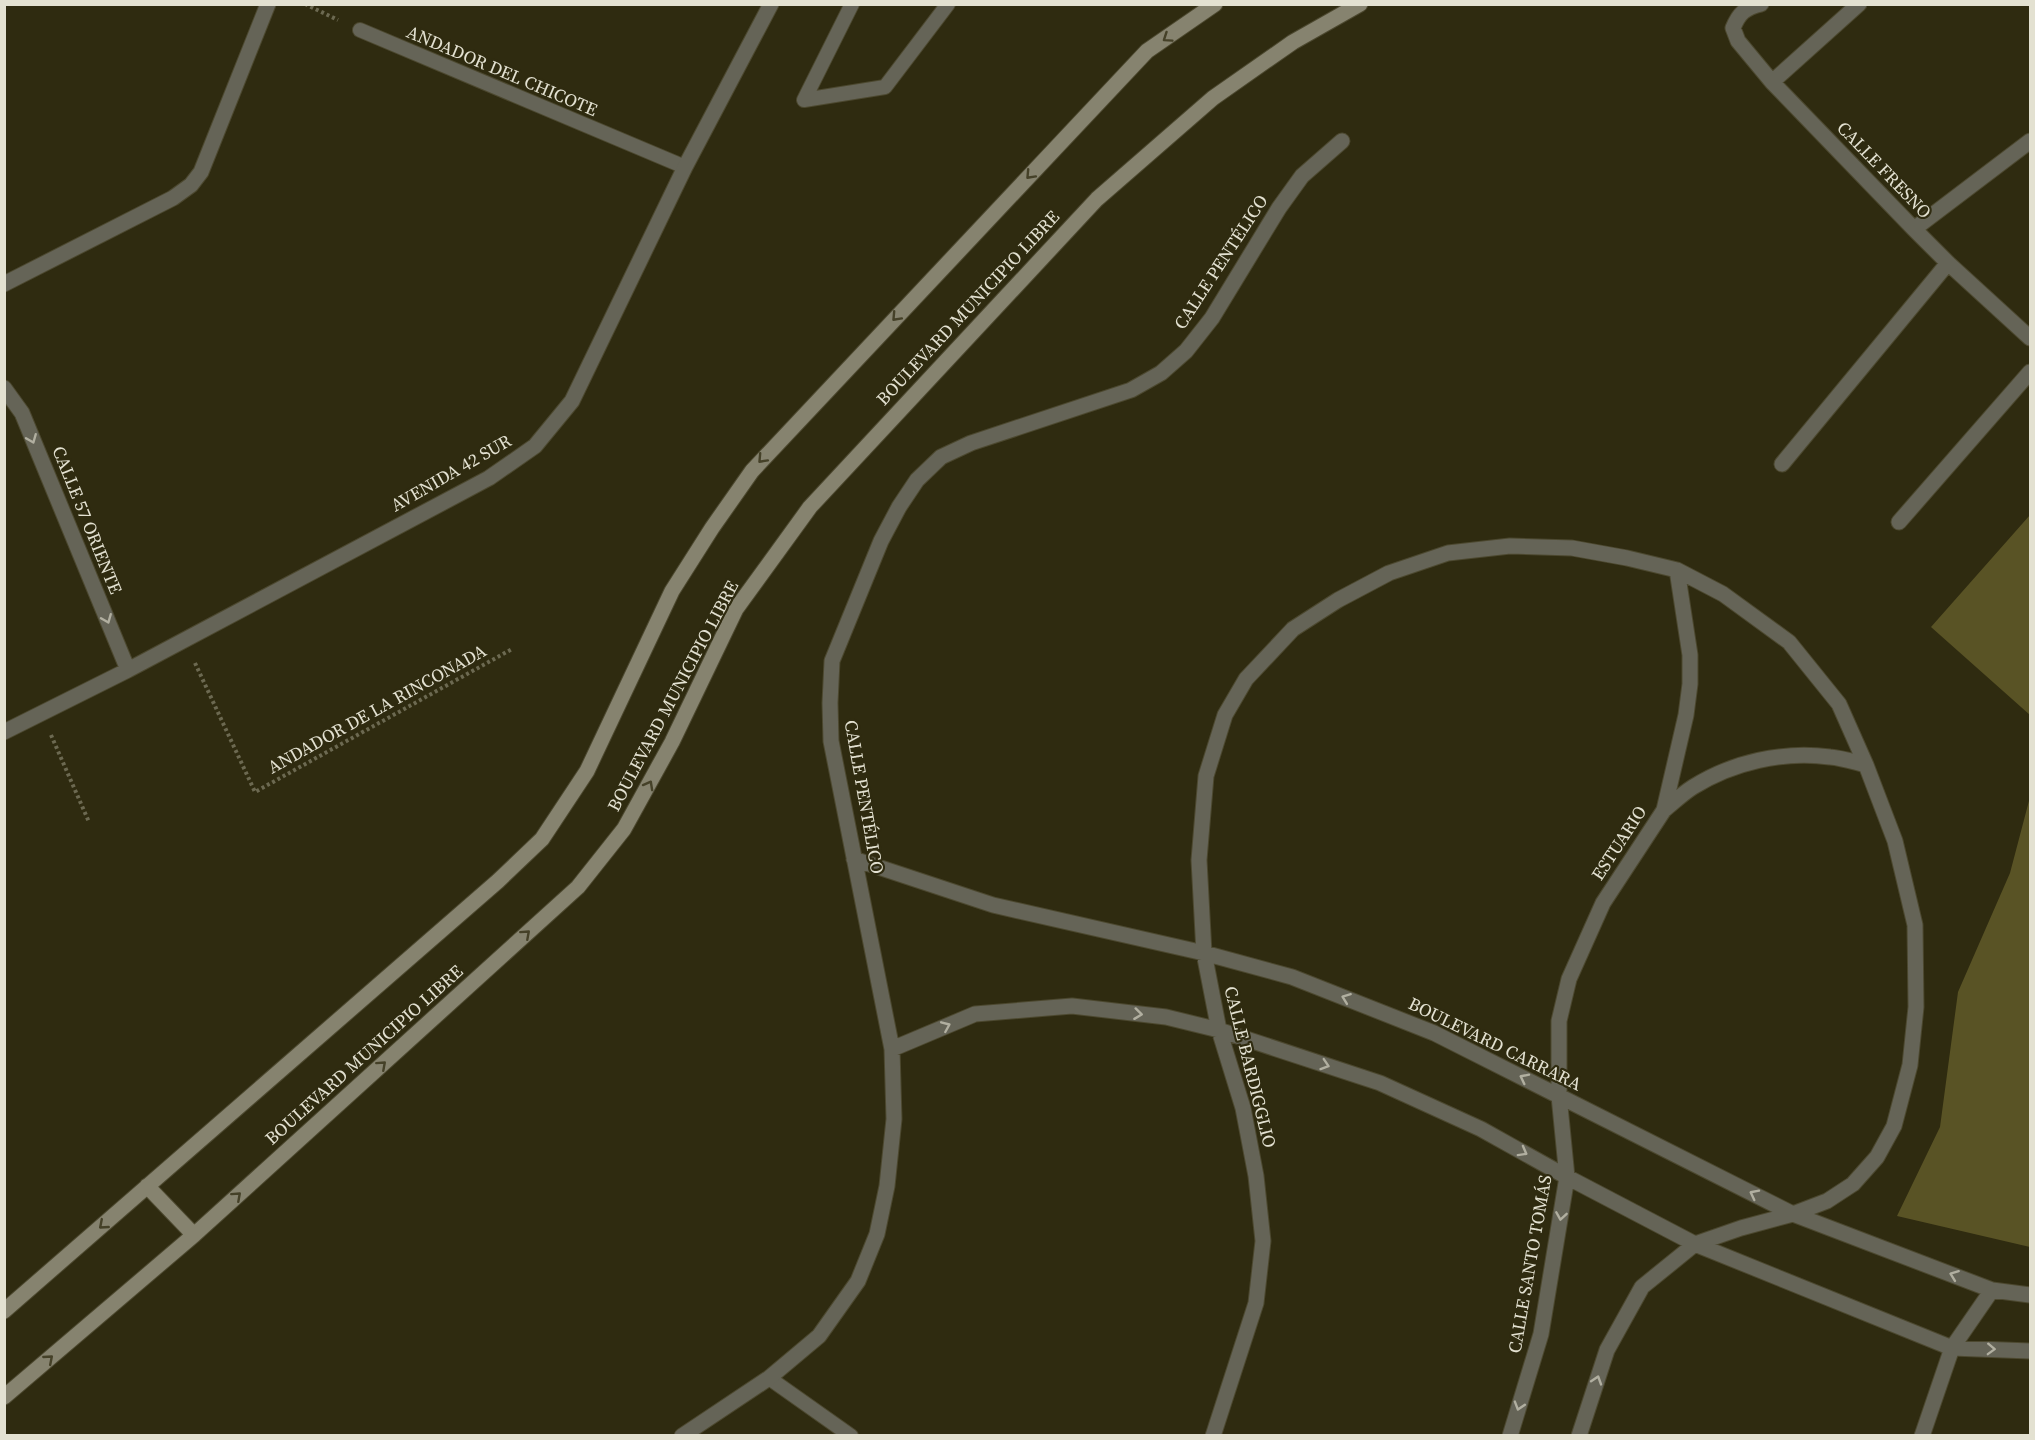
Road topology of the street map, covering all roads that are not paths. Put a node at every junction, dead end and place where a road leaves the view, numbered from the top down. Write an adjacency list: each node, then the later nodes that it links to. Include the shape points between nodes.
1 (268, 4): 16 (street, via 201,172 191,185 173,198)
2 (771, 4): 13 (street, AVENIDA 42 SUR)
3 (852, 4): 4 (lane, via 804,100 885,87)
4 (948, 4)
5 (1215, 4): 33 (main road, one-way to 33, via 1147,51 752,471 672,591 587,771 542,839)
6 (1360, 4): 35 (main road, BOULEVARD MUNICIPIO LIBRE, one-way to 6, via 578,887 624,829 672,742 736,609 810,507 1097,199 1213,98 1293,42)
7 (1761, 4): 10 (street, CALLE FRESNO, via 1738,15 1733,28 1738,41)
8 (1859, 4): 10 (street)
9 (360, 30): 13 (lane, ANDADOR DEL CHICOTE)
10 (1772, 82): 14 (street, CALLE FRESNO)
11 (1342, 141): 27 (street, CALLE PENTÉLICO, via 1302,176 1212,318 1186,351 1161,373 1131,390 971,443 941,457 917,480 898,507 832,661 831,741)
12 (2031, 141): 14 (street)
13 (685, 167): 23 (street, AVENIDA 42 SUR, via 572,401 535,446 489,478)
14 (1914, 229): 15 (street, CALLE FRESNO)
15 (1948, 263): 17 (street, CALLE FRESNO); 20 (street)
16 (4, 284)
17 (2031, 338)
18 (2031, 372): 21 (street)
19 (4, 388): 23 (street, CALLE 57 ORIENTE, one-way to 23, via 22,413)
20 (1782, 464)
21 (1899, 522)
22 (1677, 570): 25 (street, CALLE BARDIGGLIO, via 1723,594 1789,642 1839,704); 26 (street, ESTUARIO, via 1690,655 1690,684); 28 (street, CALLE BARDIGGLIO, via 1572,548 1509,546 1448,553 1389,573 1293,629 1246,679 1225,715 1206,776 1198,860)
23 (128, 670): 24 (street, AVENIDA 42 SUR)
24 (4, 732)
25 (1866, 765): 26 (street, via 1831,757 1795,755 1758,760 1724,770); 34 (street, CALLE BARDIGGLIO, via 1895,841 1915,925 1916,1006 1910,1065 1894,1126 1877,1157 1844,1190)
26 (1664, 810): 31 (street, ESTUARIO, via 1604,903 1569,979 1558,1021)
27 (854, 859): 28 (street, BOULEVARD CARRARA, via 993,905); 30 (street, CALLE PENTÉLICO)
28 (1204, 953): 29 (street, CALLE BARDIGGLIO); 31 (street, BOULEVARD CARRARA, one-way to 28, via 1434,1033 1292,977)
29 (1219, 1030): 30 (street, one-way to 29, via 975,1014 1072,1006 1166,1017); 32 (street, one-way to 32, via 1380,1083 1480,1129); 46 (street, CALLE BARDIGGLIO, via 1243,1108 1263,1241 1256,1303)
30 (892, 1049): 42 (street, CALLE PENTÉLICO, via 894,1119 877,1234 858,1281 819,1336)
31 (1559, 1096): 32 (street, CALLE SANTO TOMÁS); 34 (street, BOULEVARD CARRARA, one-way to 31)
32 (1567, 1177): 36 (street); 47 (street, CALLE SANTO TOMÁS, one-way to 47, via 1541,1334)
33 (147, 1186): 35 (main road); 39 (main road, one-way to 39)
34 (1793, 1214): 36 (street); 37 (street, BOULEVARD CARRARA, one-way to 34)
35 (194, 1235): 43 (main road, BOULEVARD MUNICIPIO LIBRE, one-way to 35)
36 (1695, 1244): 40 (street); 48 (street, one-way to 36, via 1607,1350 1642,1287)
37 (1992, 1290): 38 (street, BOULEVARD CARRARA); 40 (street)
38 (2031, 1295)
39 (4, 1311)
40 (1953, 1347): 41 (street, one-way to 41); 49 (street)
41 (2031, 1351)
42 (769, 1378): 44 (street, CALLE PENTÉLICO); 45 (lane)
43 (4, 1397)
44 (682, 1436)
45 (851, 1436)
46 (1213, 1436)
47 (1510, 1436)
48 (1579, 1436)
49 (1922, 1436)

